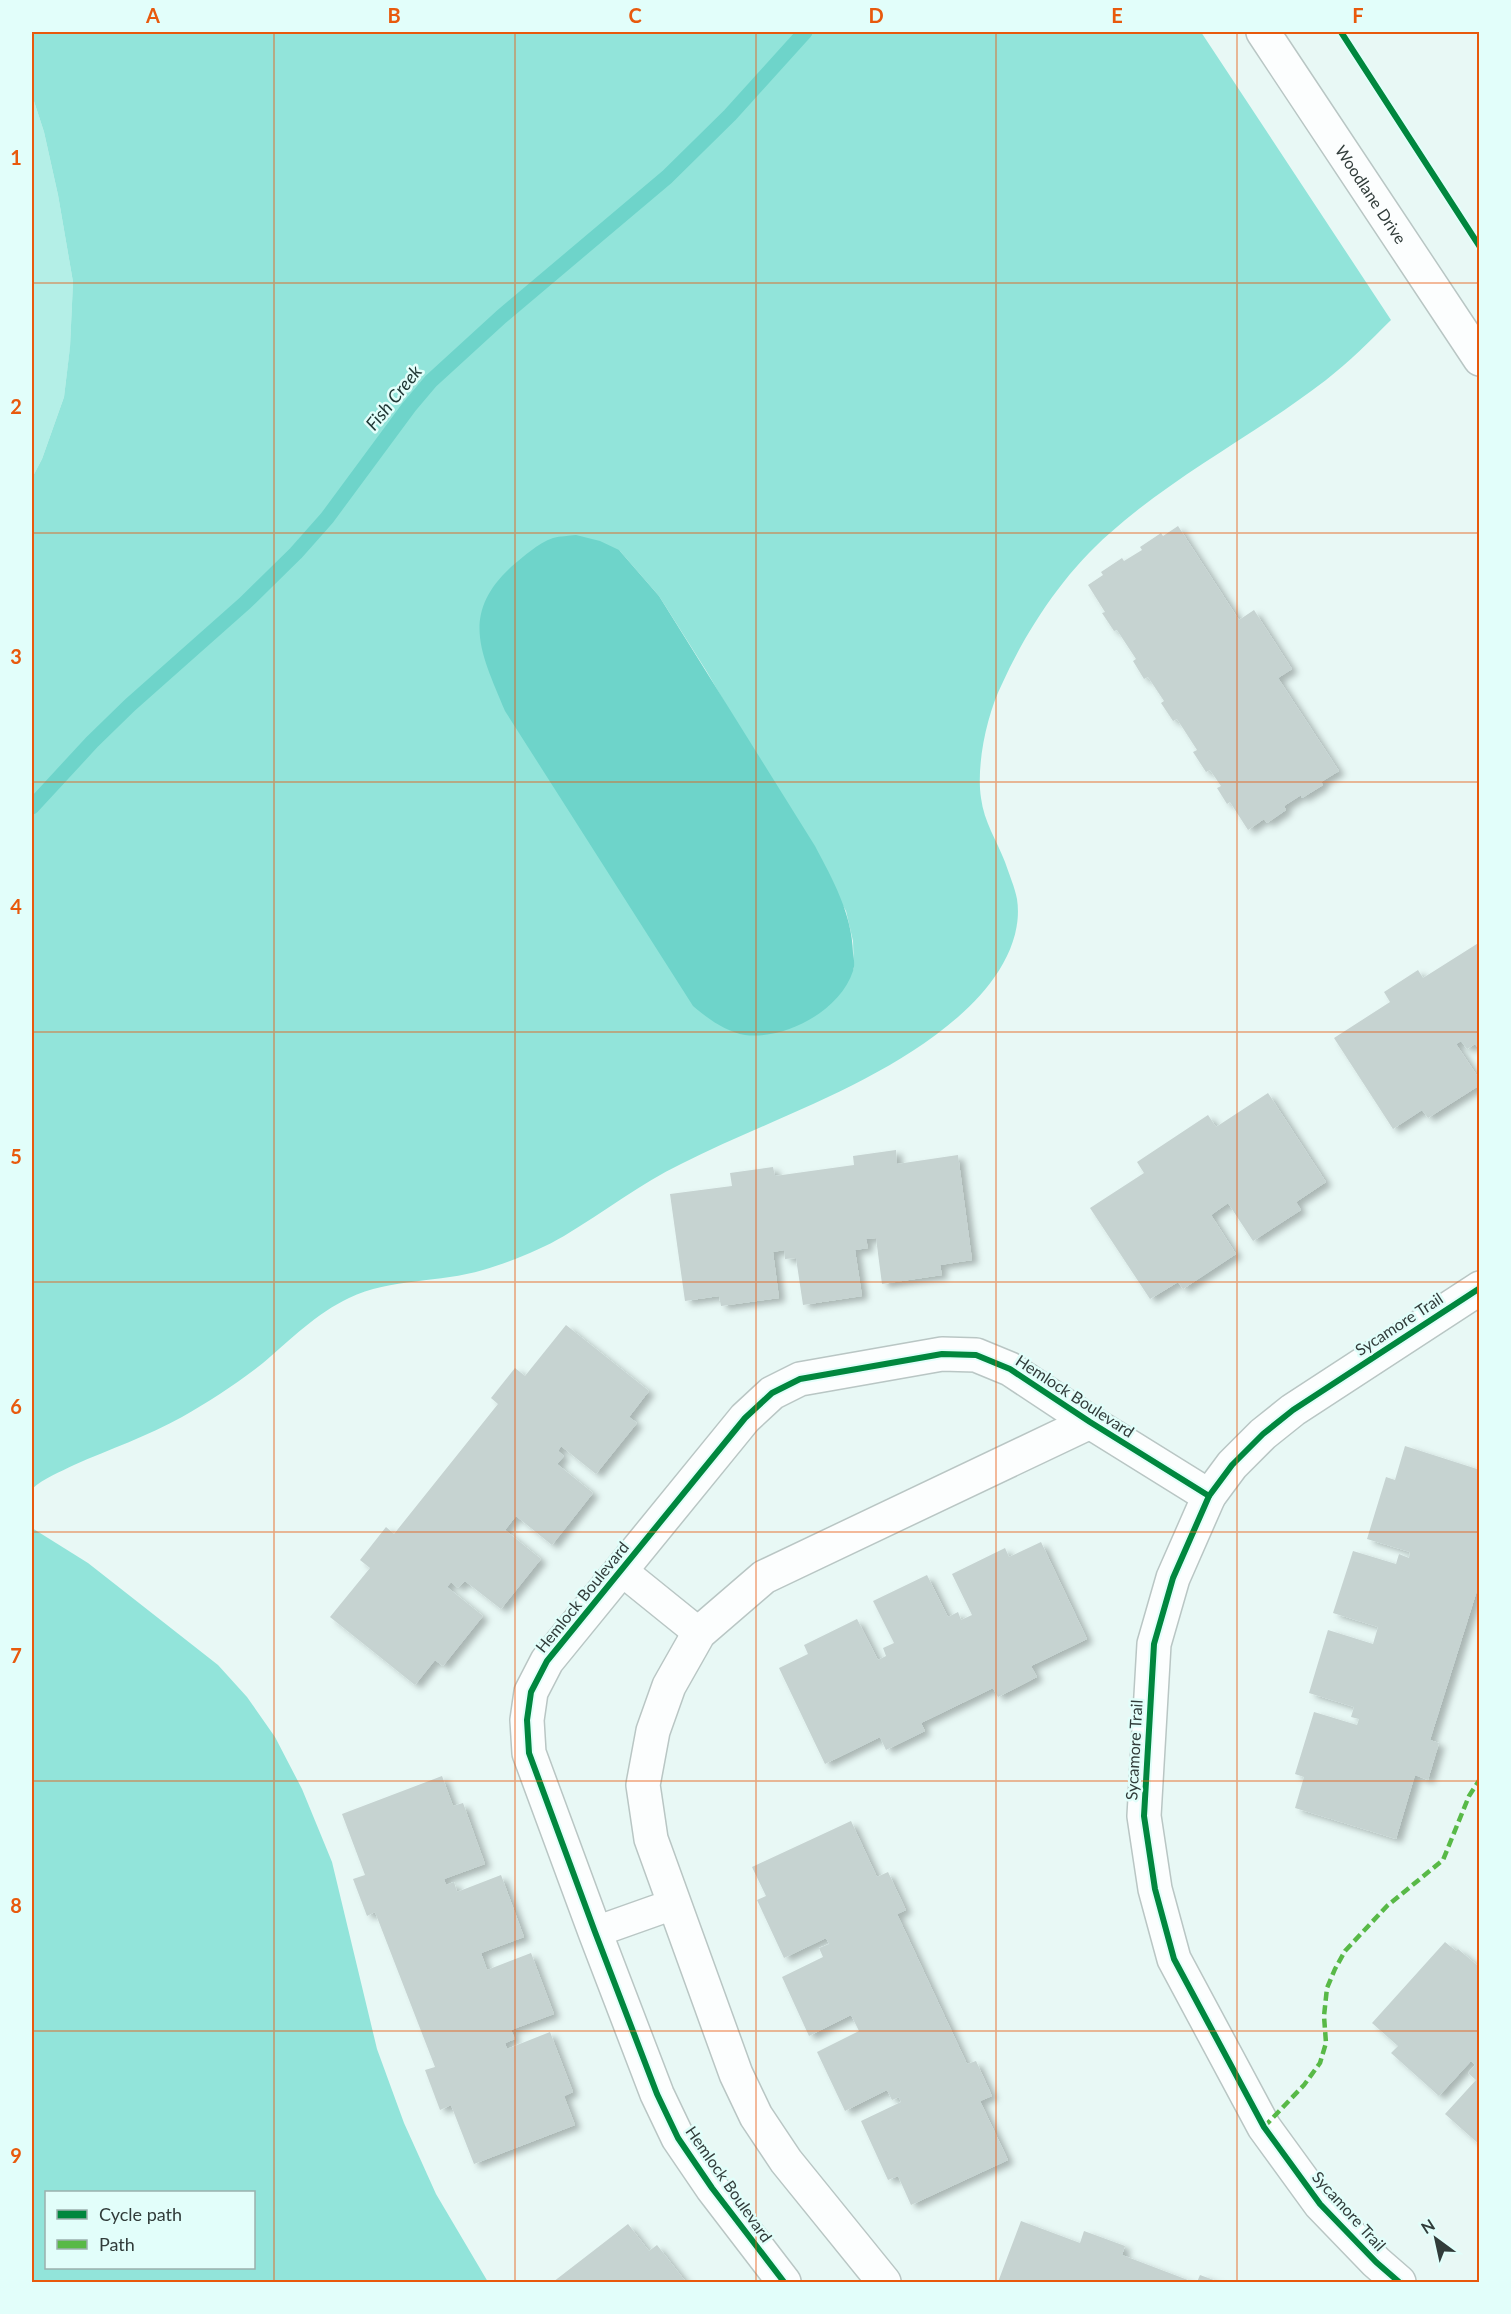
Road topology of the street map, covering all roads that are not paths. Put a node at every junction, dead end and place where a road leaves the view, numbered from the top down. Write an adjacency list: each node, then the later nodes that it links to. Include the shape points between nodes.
1 (1263, 32): 2 (street, Woodlane Drive)
2 (1479, 359)
3 (1479, 1288): 5 (street, Sycamore Trail, via 1293,1410 1232,1465)
4 (1090, 1422): 5 (street, Hemlock Boulevard); 6 (street, Hemlock Boulevard, via 1010,1369 976,1355 942,1354 800,1379 772,1393 745,1418); 7 (street, Hemlock Boulevard, via 764,1577)
5 (1209, 1496): 12 (street, Sycamore Trail, via 1173,1578 1154,1644 1144,1816 1155,1889 1174,1959 1264,2127 1320,2204)
6 (621, 1570): 7 (lane); 9 (street, Hemlock Boulevard, via 547,1661 531,1692 527,1720 530,1753)
7 (699, 1633): 8 (street, Hemlock Boulevard, via 669,1686 653,1731 643,1785 651,1839)
8 (674, 1904): 9 (lane); 11 (street, Hemlock Boulevard, via 736,2074 756,2116 786,2161)
9 (595, 1932): 10 (street, Hemlock Boulevard, via 657,2094 678,2138)
10 (784, 2283)
11 (884, 2283)
12 (1399, 2283)

